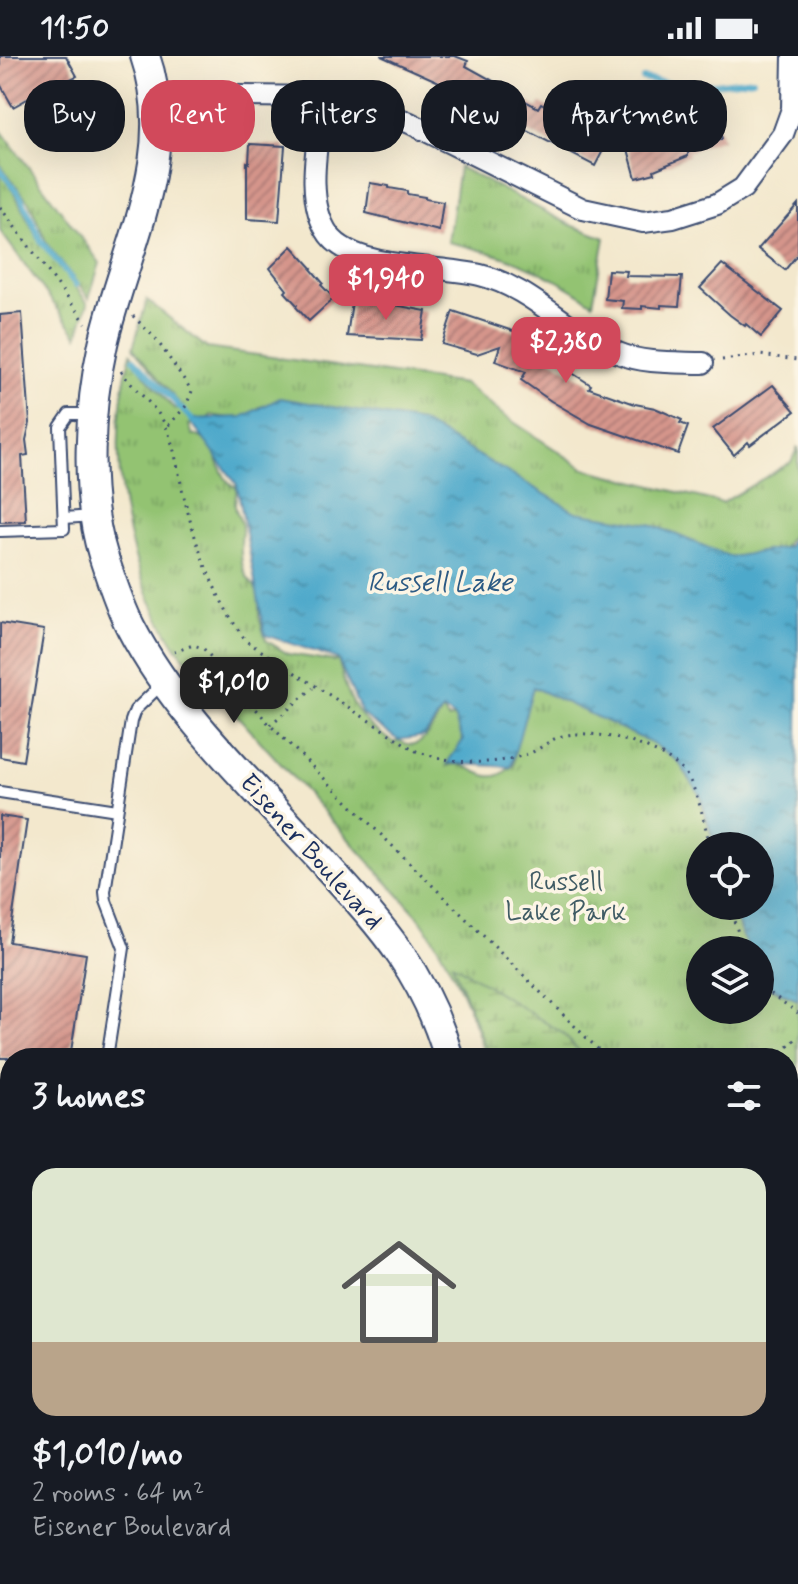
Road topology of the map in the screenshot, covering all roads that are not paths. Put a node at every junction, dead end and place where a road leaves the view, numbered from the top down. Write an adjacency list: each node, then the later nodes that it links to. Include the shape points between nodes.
1 (145, 56): 3 (street, Eisener Boulevard)
2 (793, 56): 4 (street, via 792,109 783,134 743,188 717,204 673,218 643,222 583,209)
3 (151, 80)
4 (405, 121)
5 (155, 152): 8 (street, Eisener Boulevard, via 144,209 103,344)
6 (319, 152): 7 (street, via 316,191 321,219 342,249 482,275 525,294 620,354)
7 (703, 363)
8 (93, 413): 9 (street, Eisener Boulevard, via 90,457); 10 (lane, via 69,414 60,427)
9 (96, 516): 10 (lane); 12 (street, Eisener Boulevard, via 119,599)
10 (64, 518): 11 (lane, via 64,529)
11 (0, 531)
12 (158, 671): 14 (lane, via 131,721); 16 (street, Eisener Boulevard, via 412,968)
13 (0, 792): 14 (lane)
14 (117, 810): 15 (lane, via 105,892 124,948)
15 (109, 1048)
16 (446, 1048)

